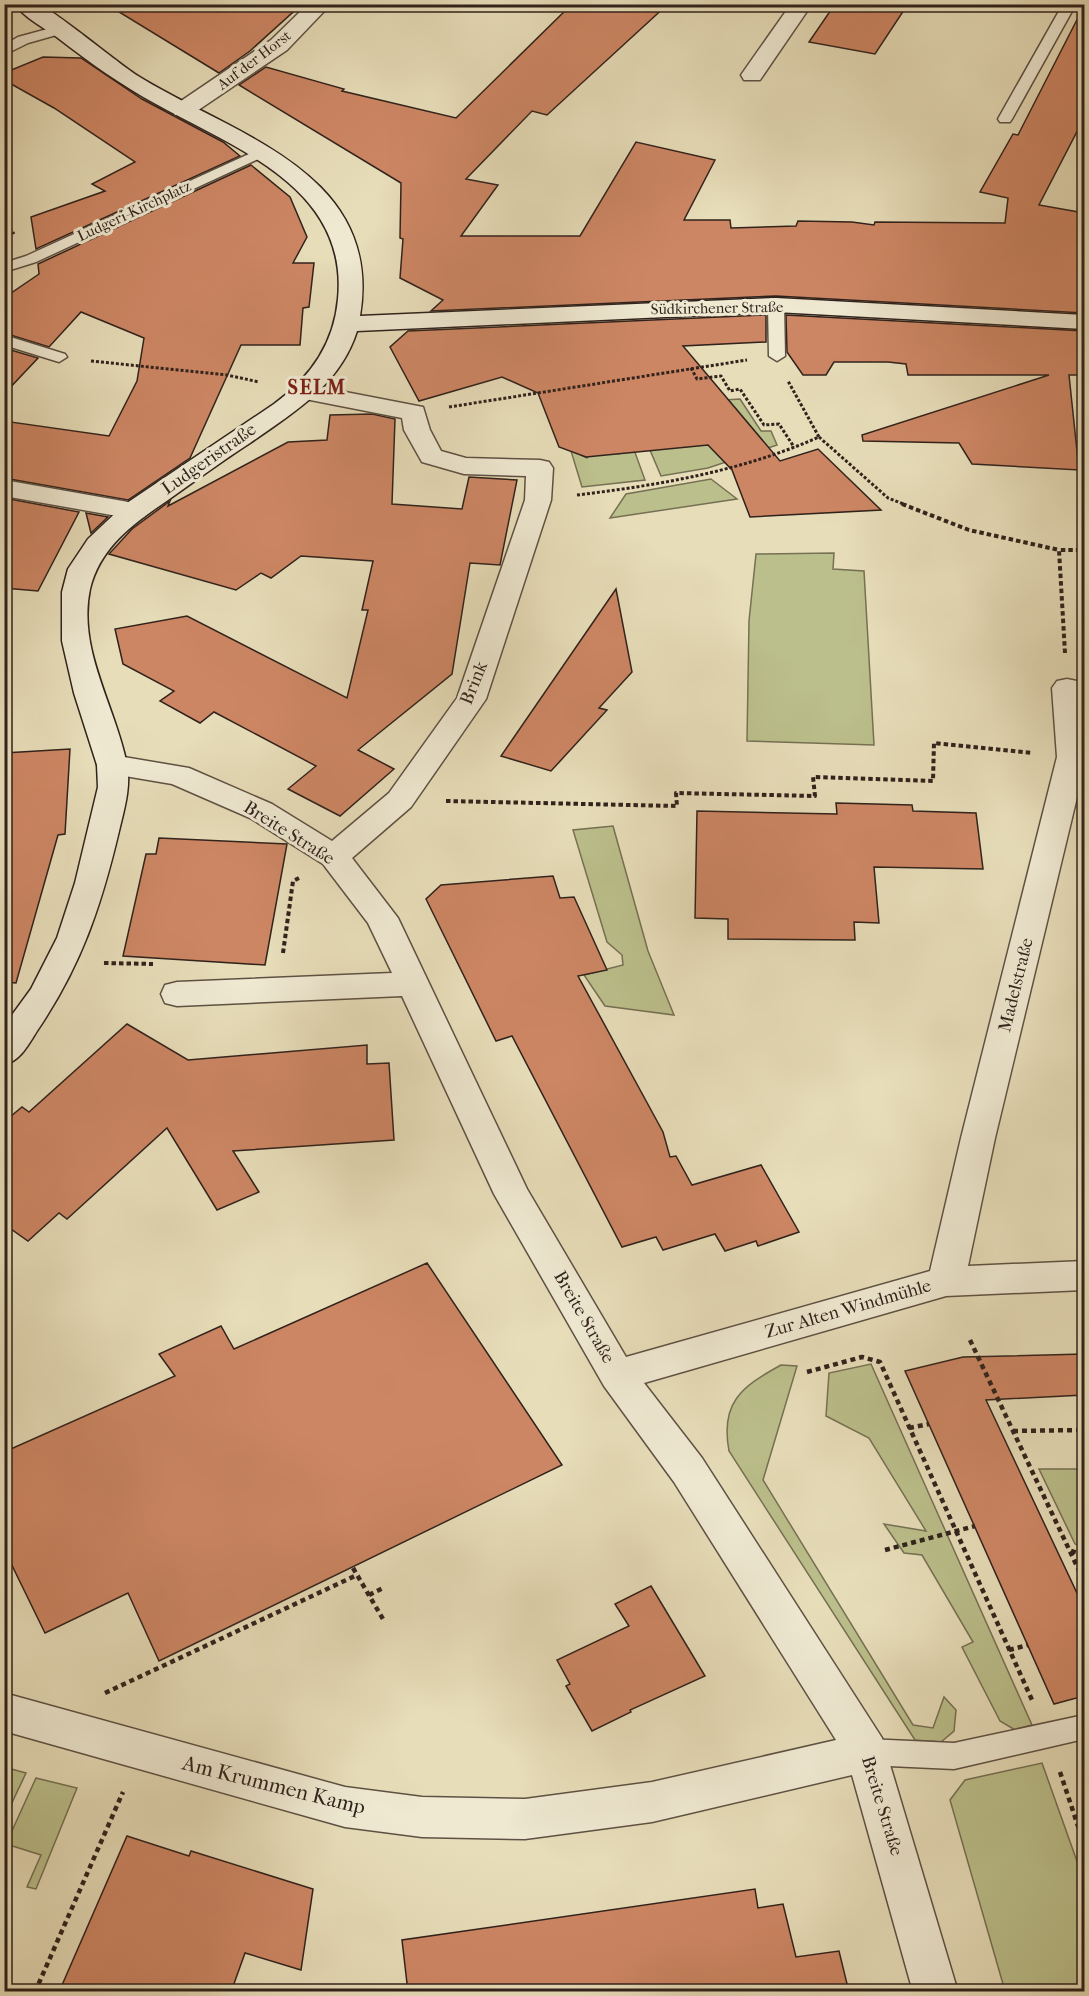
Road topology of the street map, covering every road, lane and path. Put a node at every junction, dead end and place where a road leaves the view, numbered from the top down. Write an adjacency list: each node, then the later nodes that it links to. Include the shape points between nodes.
1 (25, 4): 5 (street, Ludgeristraße)
2 (321, 4): 8 (street, Auf der Horst, via 279,45)
3 (802, 4): 7 (street)
4 (1070, 4): 9 (lane)
5 (62, 29): 6 (lane, via 23,40); 8 (street, Ludgeristraße, via 132,81)
6 (4, 51)
7 (752, 75)
8 (183, 110): 10 (street, Ludgeristraße)
9 (1005, 119)
10 (262, 152): 11 (lane, Ludgeri-Kirchplatz); 14 (street, Ludgeristraße, via 312,190 331,212 345,241 352,275)
11 (4, 268)
12 (776, 305): 13 (street, Südkirchener Straße); 14 (street, Südkirchener Straße); 16 (lane)
13 (1084, 322)
14 (349, 324): 19 (street, Ludgeristraße, via 341,345)
15 (4, 340): 17 (lane)
16 (777, 356): 18 (path); 21 (path)
17 (59, 357): 19 (path, via 227,375)
18 (691, 368): 20 (path); 22 (path, via 697,379 721,376 730,391 740,389 764,425 779,424)
19 (304, 392): 20 (street); 25 (street, Ludgeristraße)
20 (414, 413): 24 (street, Brink, via 417,430 431,456 464,466 540,468)
21 (819, 437): 22 (path); 26 (path, via 888,498 969,530)
22 (794, 447): 24 (path, via 689,478)
23 (4, 488): 25 (street)
24 (538, 500): 31 (street, Brink, via 471,699)
25 (134, 511): 30 (street, Ludgeristraße, via 108,535 83,568 73,600 73,630)
26 (1059, 550): 27 (path); 28 (path)
27 (1084, 550)
28 (1067, 688): 29 (street, Madelstraße)
29 (1072, 757): 31 (path, via 934,743 933,781 813,777 815,796 676,793 677,806); 38 (street, Madelstraße)
30 (112, 765): 32 (street, Breite Straße, via 178,775 261,811); 36 (street, Ludgeristraße, via 108,811 73,938 44,995)
31 (400, 800): 32 (street, Brink)
32 (334, 856): 33 (path, via 293,881); 34 (street, Breite Straße, via 382,918)
33 (283, 958)
34 (413, 984): 35 (street); 41 (street, Breite Straße, via 512,1194)
35 (177, 994)
36 (4, 1053)
37 (1084, 1276): 38 (street, Zur Alten Windmühle)
38 (946, 1281): 41 (street, Zur Alten Windmühle)
39 (970, 1340): 45 (path)
40 (807, 1372): 43 (path, via 862,1357 880,1362)
41 (617, 1375): 64 (street, Breite Straße, via 688,1470)
42 (929, 1424): 43 (path)
43 (909, 1428): 47 (path)
44 (1084, 1430): 45 (path)
45 (1013, 1431): 49 (path)
46 (975, 1526): 47 (path)
47 (956, 1531): 48 (path); 58 (path)
48 (885, 1550)
49 (1070, 1550): 50 (path); 53 (path)
50 (1084, 1555)
51 (353, 1568): 52 (path)
52 (357, 1575): 55 (path); 59 (path)
53 (1084, 1581)
54 (385, 1587): 55 (path)
55 (369, 1595): 56 (path)
56 (383, 1619)
57 (1028, 1645): 58 (path)
58 (1009, 1650): 62 (path)
59 (105, 1693)
60 (4, 1712): 63 (street, Am Krummen Kamp)
61 (1084, 1727): 62 (lane)
62 (1047, 1734): 64 (lane, via 954,1756); 65 (path)
63 (141, 1750): 64 (street, Am Krummen Kamp, via 345,1807 422,1817 525,1819 652,1802); 66 (path)
64 (867, 1752): 67 (street, Breite Straße)
65 (1084, 1841)
66 (35, 1992)
67 (936, 1992)

